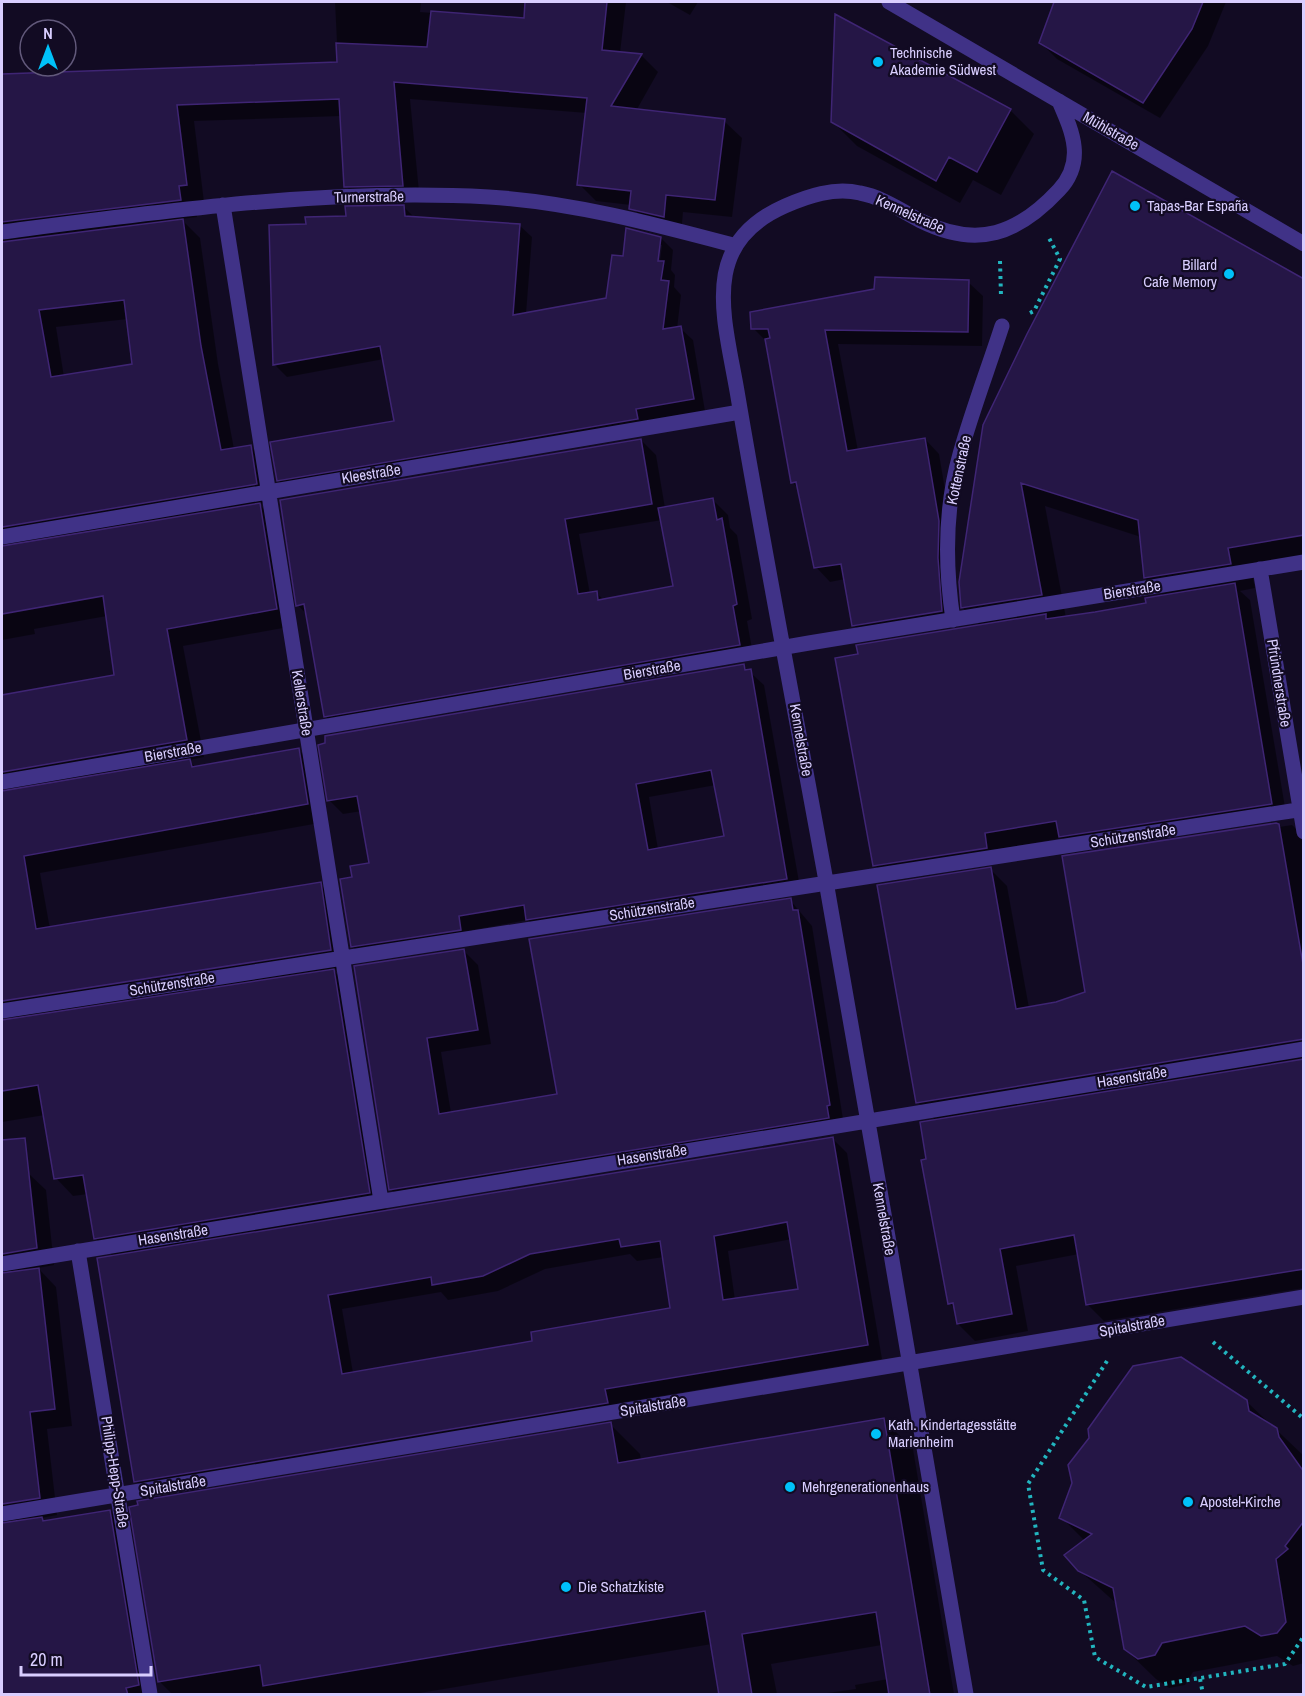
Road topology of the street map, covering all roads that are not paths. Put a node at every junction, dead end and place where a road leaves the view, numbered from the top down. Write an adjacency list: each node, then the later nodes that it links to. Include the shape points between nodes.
1 (890, 2): 3 (street, Mühlstraße)
2 (913, 2): 3 (street)
3 (920, 19): 4 (street, Mühlstraße)
4 (1059, 100): 7 (street, Mühlstraße); 8 (street, Kennelstraße, via 1076,140 1069,179 1036,214 999,234 962,236 857,192 813,194 760,217)
5 (223, 205): 6 (street, Turnerstraße); 8 (street, Turnerstraße, via 366,195 490,198 597,213); 11 (street, Kellerstraße)
6 (2, 232)
7 (1304, 244)
8 (733, 245): 10 (street, Kennelstraße, via 724,277 724,315)
9 (1002, 326): 15 (street, Kottenstraße, via 959,456 949,522 947,576)
10 (740, 412): 11 (street, Kleestraße); 16 (street, Kennelstraße)
11 (267, 491): 12 (street, Kleestraße); 17 (street, Kellerstraße)
12 (2, 537)
13 (1304, 562): 14 (street, Bierstraße)
14 (1260, 569): 15 (street, Bierstraße); 19 (street, Pfründnerstraße)
15 (952, 620): 16 (street, Bierstraße)
16 (784, 647): 17 (street, Bierstraße); 21 (street, Kennelstraße)
17 (306, 729): 18 (street, Bierstraße); 22 (street, Kellerstraße)
18 (2, 782)
19 (1302, 810): 20 (street, Pfründnerstraße); 21 (street, Schützenstraße)
20 (1304, 832)
21 (826, 883): 22 (street, Schützenstraße); 25 (street, Kennelstraße)
22 (342, 957): 23 (street, Schützenstraße); 26 (street, Kellerstraße)
23 (2, 1011)
24 (1304, 1049): 25 (street, Hasenstraße)
25 (866, 1120): 26 (street, Hasenstraße); 30 (street, Kennelstraße)
26 (381, 1201): 27 (street, Hasenstraße)
27 (78, 1251): 28 (street, Hasenstraße); 31 (street, Philipp-Hepp-Straße)
28 (2, 1264)
29 (1304, 1297): 30 (street, Spitalstraße)
30 (909, 1363): 31 (street, Spitalstraße); 34 (street, Kennelstraße)
31 (119, 1495): 32 (street, Spitalstraße); 33 (street, Philipp-Hepp-Straße)
32 (2, 1514)
33 (150, 1695)
34 (966, 1695)

